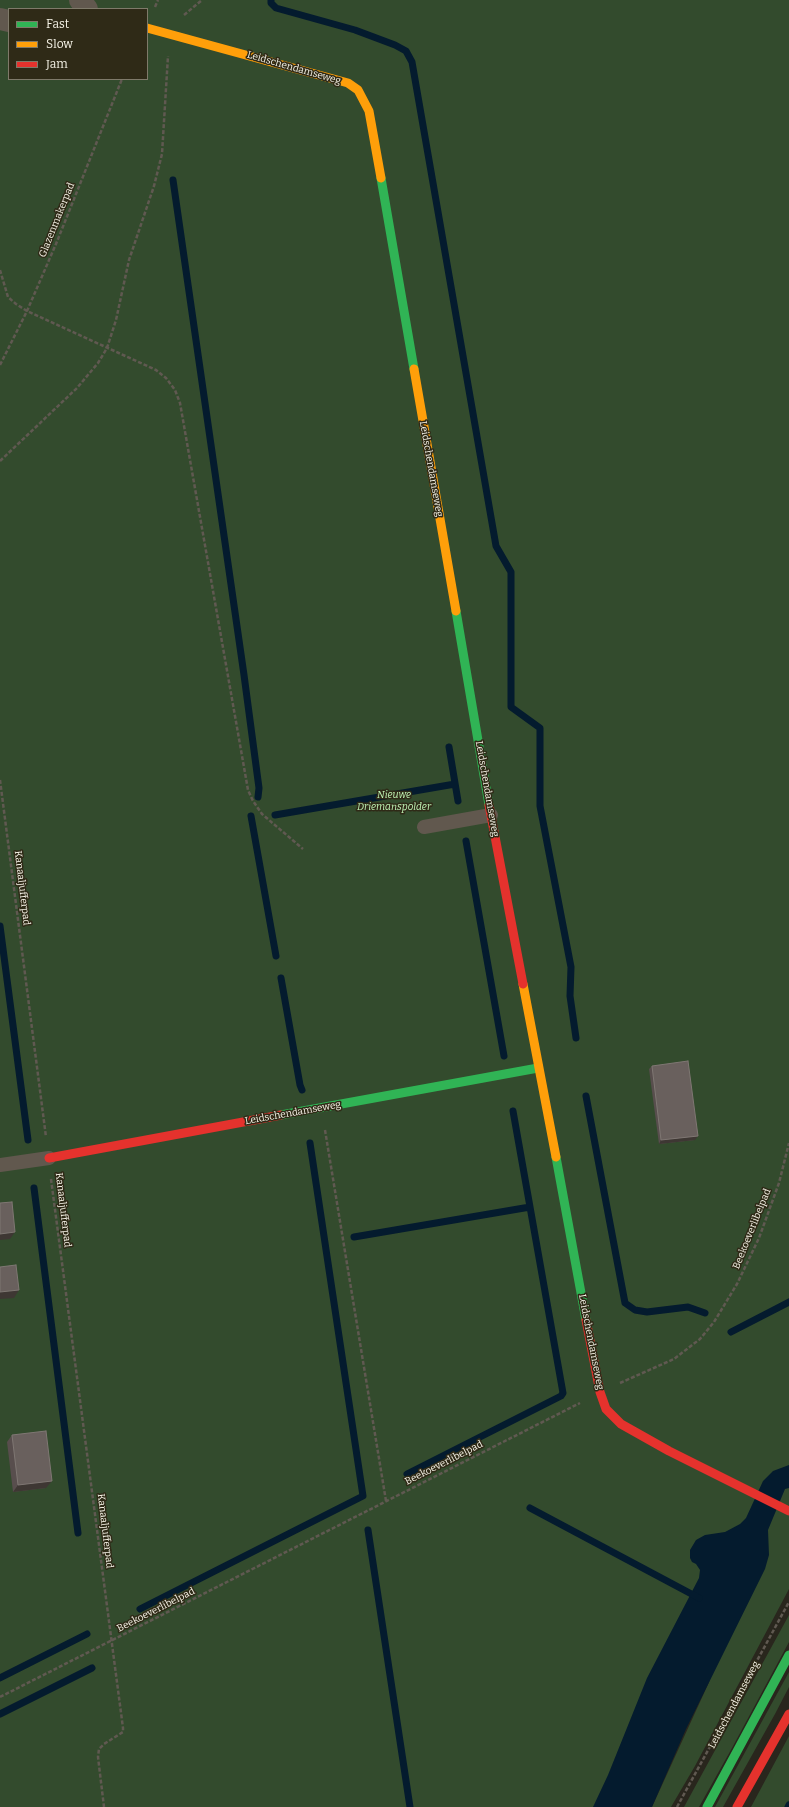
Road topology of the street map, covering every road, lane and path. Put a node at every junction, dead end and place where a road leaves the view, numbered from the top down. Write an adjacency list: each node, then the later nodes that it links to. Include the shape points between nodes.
1 (80, 0): 3 (street)
2 (202, 0): 5 (path, via 178,22)
3 (86, 8)
4 (148, 28): 5 (street, Leidschendamseweg)
5 (172, 34): 9 (path, via 168,50 162,154 129,260); 13 (street, Leidschendamseweg, via 348,83 358,90 364,99 371,119)
6 (122, 80): 8 (path, Glazenmakerpad)
7 (0, 270): 8 (path, via 8,297)
8 (27, 311): 9 (path); 10 (path, Glazenmakerpad)
9 (107, 348): 11 (path, via 98,364 77,388); 15 (path, via 156,370 175,390 180,403 248,790 262,814)
10 (0, 365)
11 (0, 460)
12 (0, 780): 19 (path, Kanaaljufferpad)
13 (491, 815): 14 (lane); 16 (street, Leidschendamseweg)
14 (424, 827)
15 (303, 849)
16 (538, 1068): 17 (street, Leidschendamseweg); 21 (street, Leidschendamseweg)
17 (321, 1108): 19 (street, Leidschendamseweg); 22 (path)
18 (789, 1143): 21 (path, Beekoeverlibelpad, via 779,1183 759,1238 738,1284 714,1322 700,1339 674,1359)
19 (49, 1158): 20 (lane); 25 (path, Kanaaljufferpad)
20 (0, 1165)
21 (600, 1392): 22 (path, Beekoeverlibelpad); 23 (street, Leidschendamseweg, via 606,1409 621,1424 669,1451)
22 (386, 1501): 25 (path, Beekoeverlibelpad)
23 (786, 1509)
24 (789, 1602): 30 (path, Leidschendamseweg)
25 (112, 1641): 27 (path, Beekoeverlibelpad); 29 (path, Kanaaljufferpad, via 123,1732 99,1749)
26 (789, 1655): 31 (street)
27 (0, 1697)
28 (789, 1714): 32 (street)
29 (104, 1807)
30 (677, 1807)
31 (707, 1807)
32 (737, 1807)

